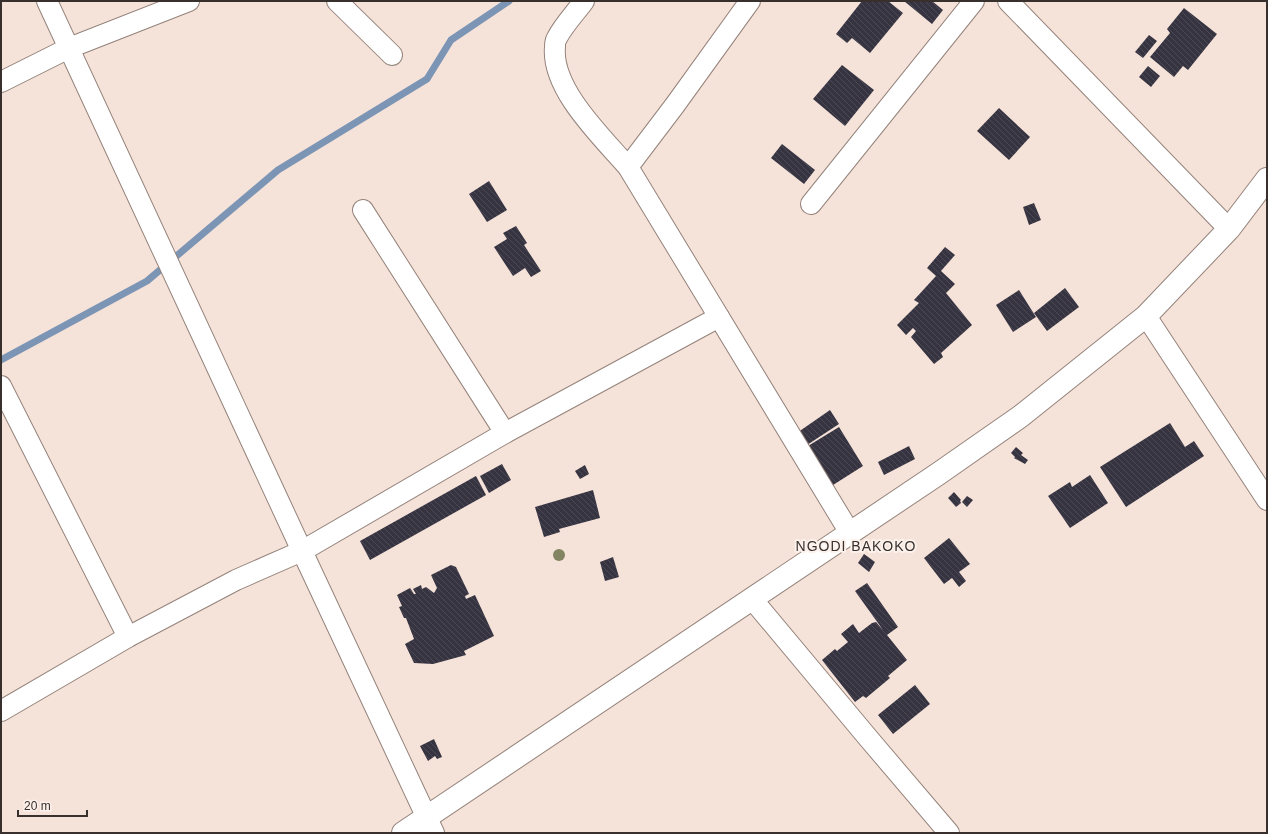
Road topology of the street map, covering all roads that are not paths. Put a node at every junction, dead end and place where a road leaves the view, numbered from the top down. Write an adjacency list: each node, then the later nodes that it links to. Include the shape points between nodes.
1 (47, 1): 8 (street)
2 (189, 1): 8 (street)
3 (337, 1): 9 (street)
4 (584, 1): 11 (street, via 556,39 554,58 563,84 574,102)
5 (750, 1): 11 (street)
6 (974, 1): 13 (street)
7 (1008, 1): 15 (street)
8 (69, 48): 10 (street); 22 (street)
9 (392, 55)
10 (1, 82)
11 (628, 167): 17 (street)
12 (1267, 179): 15 (main road)
13 (811, 204)
14 (363, 210): 19 (street)
15 (1229, 229): 16 (main road)
16 (1146, 316): 20 (street); 21 (main road, via 1021,416)
17 (719, 317): 19 (street); 21 (street)
18 (1, 386): 24 (street)
19 (505, 433): 22 (street)
20 (1267, 500)
21 (850, 533): 23 (main road)
22 (302, 551): 24 (street, via 236,580); 26 (street)
23 (752, 599): 26 (main road); 28 (street)
24 (128, 638): 25 (street)
25 (1, 711)
26 (430, 825): 27 (main road)
27 (403, 833)
28 (950, 833)

